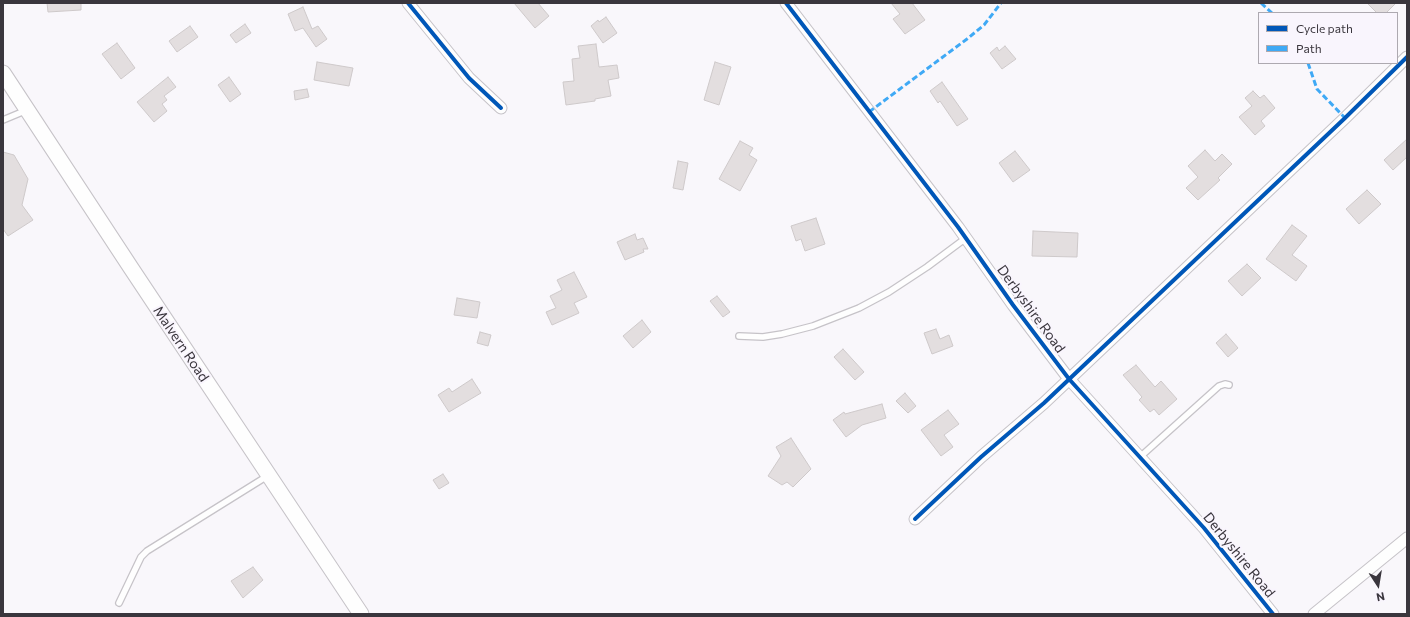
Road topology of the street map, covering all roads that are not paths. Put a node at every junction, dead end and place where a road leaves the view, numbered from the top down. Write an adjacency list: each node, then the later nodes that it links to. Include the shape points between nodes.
1 (408, 3): 5 (street, via 469,78)
2 (786, 3): 8 (street, Derbyshire Road)
3 (1407, 57): 10 (street)
4 (3, 73): 6 (main road, Malvern Road)
5 (500, 108)
6 (27, 110): 7 (lane); 13 (main road, Malvern Road)
7 (3, 120)
8 (966, 238): 9 (lane, via 889,292 858,308 813,326 782,334); 10 (street, Derbyshire Road)
9 (739, 336)
10 (1069, 379): 12 (street, Derbyshire Road); 14 (street)
11 (1230, 385): 12 (lane, via 1219,386)
12 (1140, 457): 18 (street, Derbyshire Road, via 1204,528)
13 (269, 475): 16 (lane, via 146,551); 17 (main road, Malvern Road)
14 (915, 519)
15 (1407, 538): 19 (street)
16 (119, 603)
17 (361, 614)
18 (1273, 614)
19 (1314, 614)

